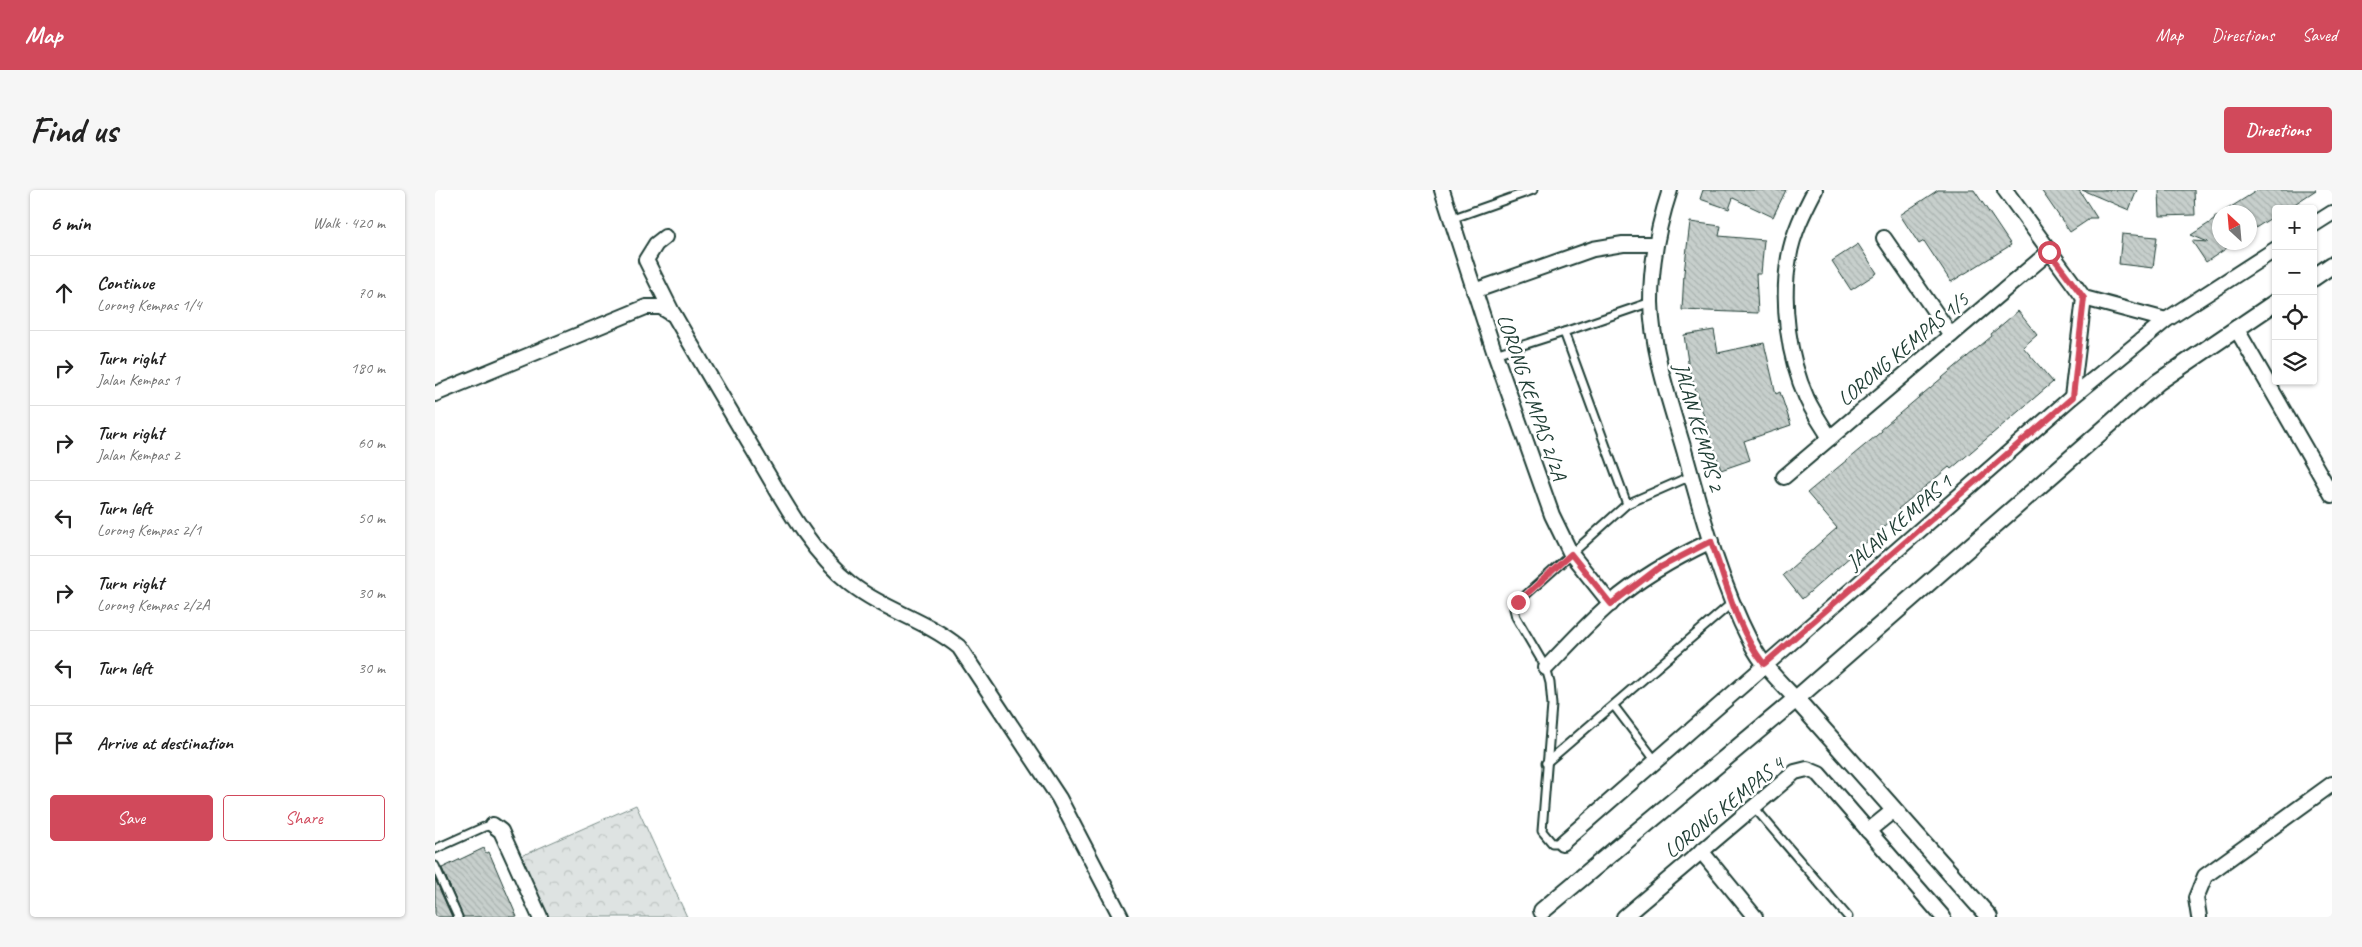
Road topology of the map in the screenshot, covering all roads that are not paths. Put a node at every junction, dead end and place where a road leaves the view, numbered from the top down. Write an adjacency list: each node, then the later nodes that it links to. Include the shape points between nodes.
1 (1442, 190): 7 (street, LORONG KEMPAS 2/2A)
2 (1533, 190): 7 (lane)
3 (1670, 190): 11 (street, JALAN KEMPAS 2)
4 (1815, 190): 28 (street, via 1801,216 1789,257 1786,313 1793,360 1807,400)
5 (2005, 190): 13 (street)
6 (2332, 213): 8 (street)
7 (1450, 219): 16 (street, LORONG KEMPAS 2/2A)
8 (2317, 222)
9 (665, 237): 20 (street, via 646,260)
10 (1884, 238): 24 (street)
11 (1655, 244): 16 (street, via 1623,244 1593,249); 18 (street, JALAN KEMPAS 2)
12 (2274, 250): 21 (street, JALAN KEMPAS 1)
13 (2049, 252): 17 (street); 24 (street, LORONG KEMPAS 1/5)
14 (2332, 265): 15 (street)
15 (2317, 275)
16 (1474, 291): 25 (street, LORONG KEMPAS 2/2A)
17 (2084, 298): 21 (street); 27 (street)
18 (1651, 302): 23 (lane); 29 (street, JALAN KEMPAS 2, via 1665,386)
19 (2272, 305): 22 (street)
20 (674, 315): 26 (street, via 661,307 646,307); 55 (street, via 794,519 820,553 850,583 878,603 940,632 959,647 1059,798)
21 (2166, 320): 27 (street, JALAN KEMPAS 1)
22 (2236, 328): 31 (street); 39 (street, via 2158,382)
23 (1564, 332): 25 (lane); 32 (lane)
24 (1951, 335): 28 (street, LORONG KEMPAS 1/5)
25 (1495, 354): 34 (street, LORONG KEMPAS 2/2A, via 1552,515)
26 (435, 394)
27 (2073, 397): 37 (street, JALAN KEMPAS 1)
28 (1830, 438): 30 (street, LORONG KEMPAS 1/5)
29 (1691, 476): 32 (lane); 33 (street, JALAN KEMPAS 2)
30 (1784, 477)
31 (2332, 495)
32 (1627, 504): 34 (lane)
33 (1711, 541): 35 (street, JALAN KEMPAS 2); 36 (street, via 1657,569)
34 (1571, 554): 36 (street, LORONG KEMPAS 2/2A); 38 (lane, via 1514,609)
35 (1733, 602): 37 (street, JALAN KEMPAS 2, via 1751,644); 40 (lane)
36 (1611, 604): 38 (street)
37 (1764, 664): 39 (street, JALAN KEMPAS 2); 41 (street, JALAN KEMPAS 1)
38 (1546, 668): 42 (lane, via 1552,705)
39 (1796, 700): 45 (street); 52 (street)
40 (1614, 706): 41 (lane); 42 (lane)
41 (1655, 760): 48 (street, JALAN KEMPAS 1)
42 (1546, 763): 48 (lane, via 1542,830 1552,843)
43 (2332, 784): 61 (street, via 2205,876 2196,898)
44 (1753, 806): 47 (street, LORONG KEMPAS 4, via 1795,772 1813,770); 50 (street, LORONG KEMPAS 4); 58 (lane)
45 (1894, 810): 47 (street); 60 (street)
46 (493, 825): 49 (lane); 54 (street, via 501,831)
47 (1868, 831): 59 (street, LORONG KEMPAS 4)
48 (1562, 842)
49 (435, 850)
50 (1701, 851): 56 (street, LORONG KEMPAS 4); 57 (street)
51 (435, 866): 53 (lane)
52 (1542, 911)
53 (458, 917)
54 (540, 917)
55 (1121, 917)
56 (1624, 917)
57 (1755, 917)
58 (1848, 917)
59 (1943, 917)
60 (1989, 917)
61 (2199, 917)

